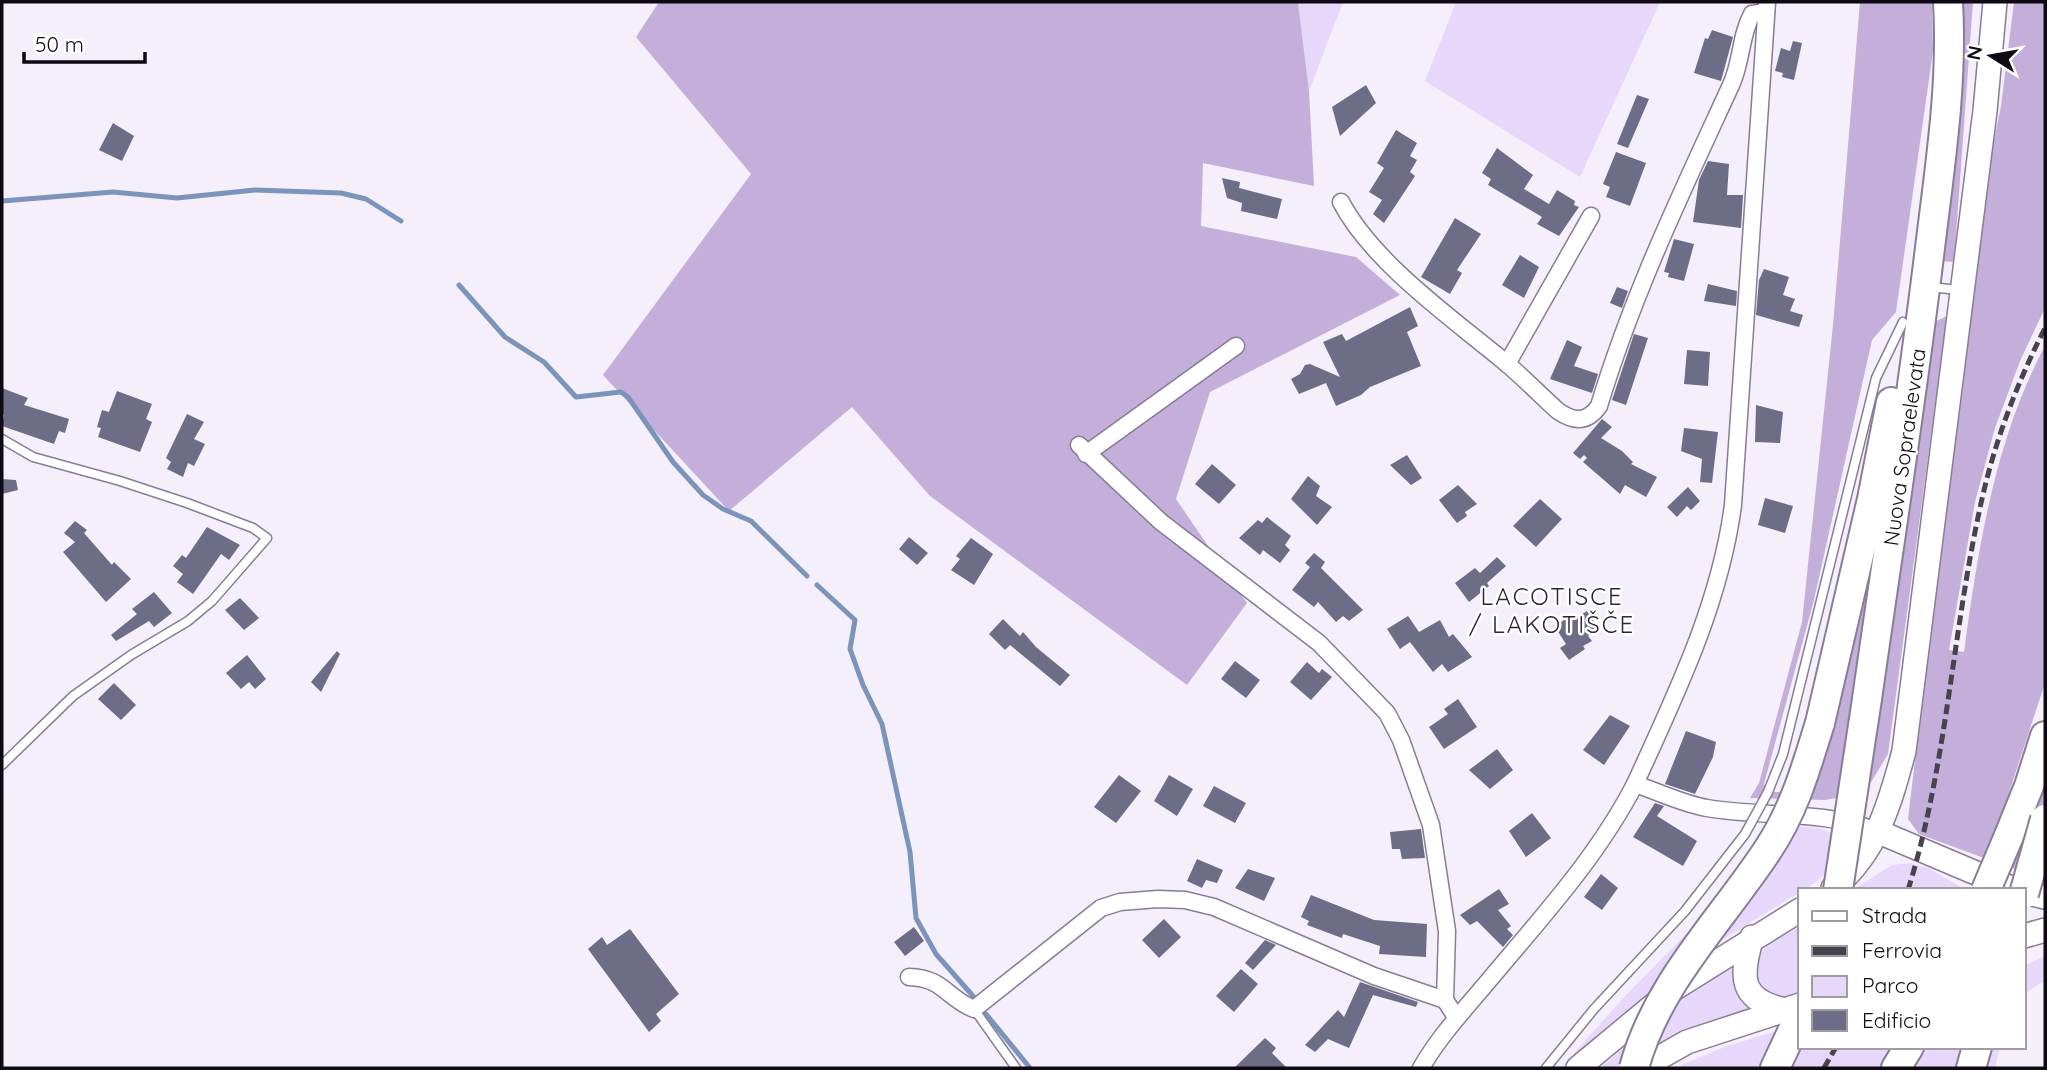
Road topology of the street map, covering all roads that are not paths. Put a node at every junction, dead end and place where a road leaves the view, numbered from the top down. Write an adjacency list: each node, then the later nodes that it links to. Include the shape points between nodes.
1 (1948, 2): 4 (highway, Nuova Sopraelevata)
2 (1995, 2): 8 (main road)
3 (1767, 7): 11 (street, via 1752,14 1746,24 1738,69 1642,277 1595,410 1580,420 1568,417); 15 (street, via 1727,547 1715,593 1677,691)
4 (1950, 36): 7 (highway, Nuova Sopraelevata, via 1945,123); 9 (highway)
5 (1341, 202): 11 (street, via 1359,230 1402,274)
6 (1591, 216): 11 (street)
7 (1925, 286): 8 (lane); 20 (highway, Nuova Sopraelevata, bridge)
8 (1962, 290): 17 (main road, via 1904,751)
9 (1903, 322): 37 (lane, bridge, via 1876,378 1783,754 1768,792 1745,834 1685,911); 39 (highway, bridge, via 1887,431 1820,723 1795,802 1768,850 1676,974)
10 (1237, 346): 29 (street, via 1083,449 1208,561 1319,643 1387,713 1431,825 1447,930)
11 (1507, 364)
12 (2, 439): 14 (lane, via 33,457 187,503 253,528 267,538 212,601 73,696)
13 (2045, 736): 18 (highway, bridge)
14 (2, 765)
15 (1635, 784): 17 (street, via 1704,808 1839,818); 32 (street, via 1572,881)
16 (2045, 819): 21 (highway, bridge)
17 (1879, 832): 18 (main road); 19 (main road, via 1857,865)
18 (1987, 886)
19 (1832, 888)
20 (1838, 888)
21 (2025, 888)
22 (2026, 893): 23 (main road)
23 (2045, 897)
24 (1798, 911): 27 (main road)
25 (2045, 930): 26 (main road)
26 (2026, 935)
27 (1752, 937): 31 (main road, via 1744,965 1746,985 1764,1005); 38 (main road, via 1672,990)
28 (909, 977): 30 (street, via 928,978)
29 (1445, 1000): 30 (street, via 1352,967 1214,907 1158,899 1101,908); 32 (street)
30 (974, 1009): 35 (lane)
31 (1795, 1010): 40 (main road, via 1687,1042); 41 (highway)
32 (1456, 1017): 36 (street)
33 (1908, 1049): 42 (highway)
34 (1977, 1049): 43 (highway)
35 (1016, 1068)
36 (1421, 1068)
37 (1546, 1068)
38 (1578, 1068)
39 (1634, 1068)
40 (1641, 1068)
41 (1775, 1068)
42 (1896, 1068)
43 (1971, 1068)

